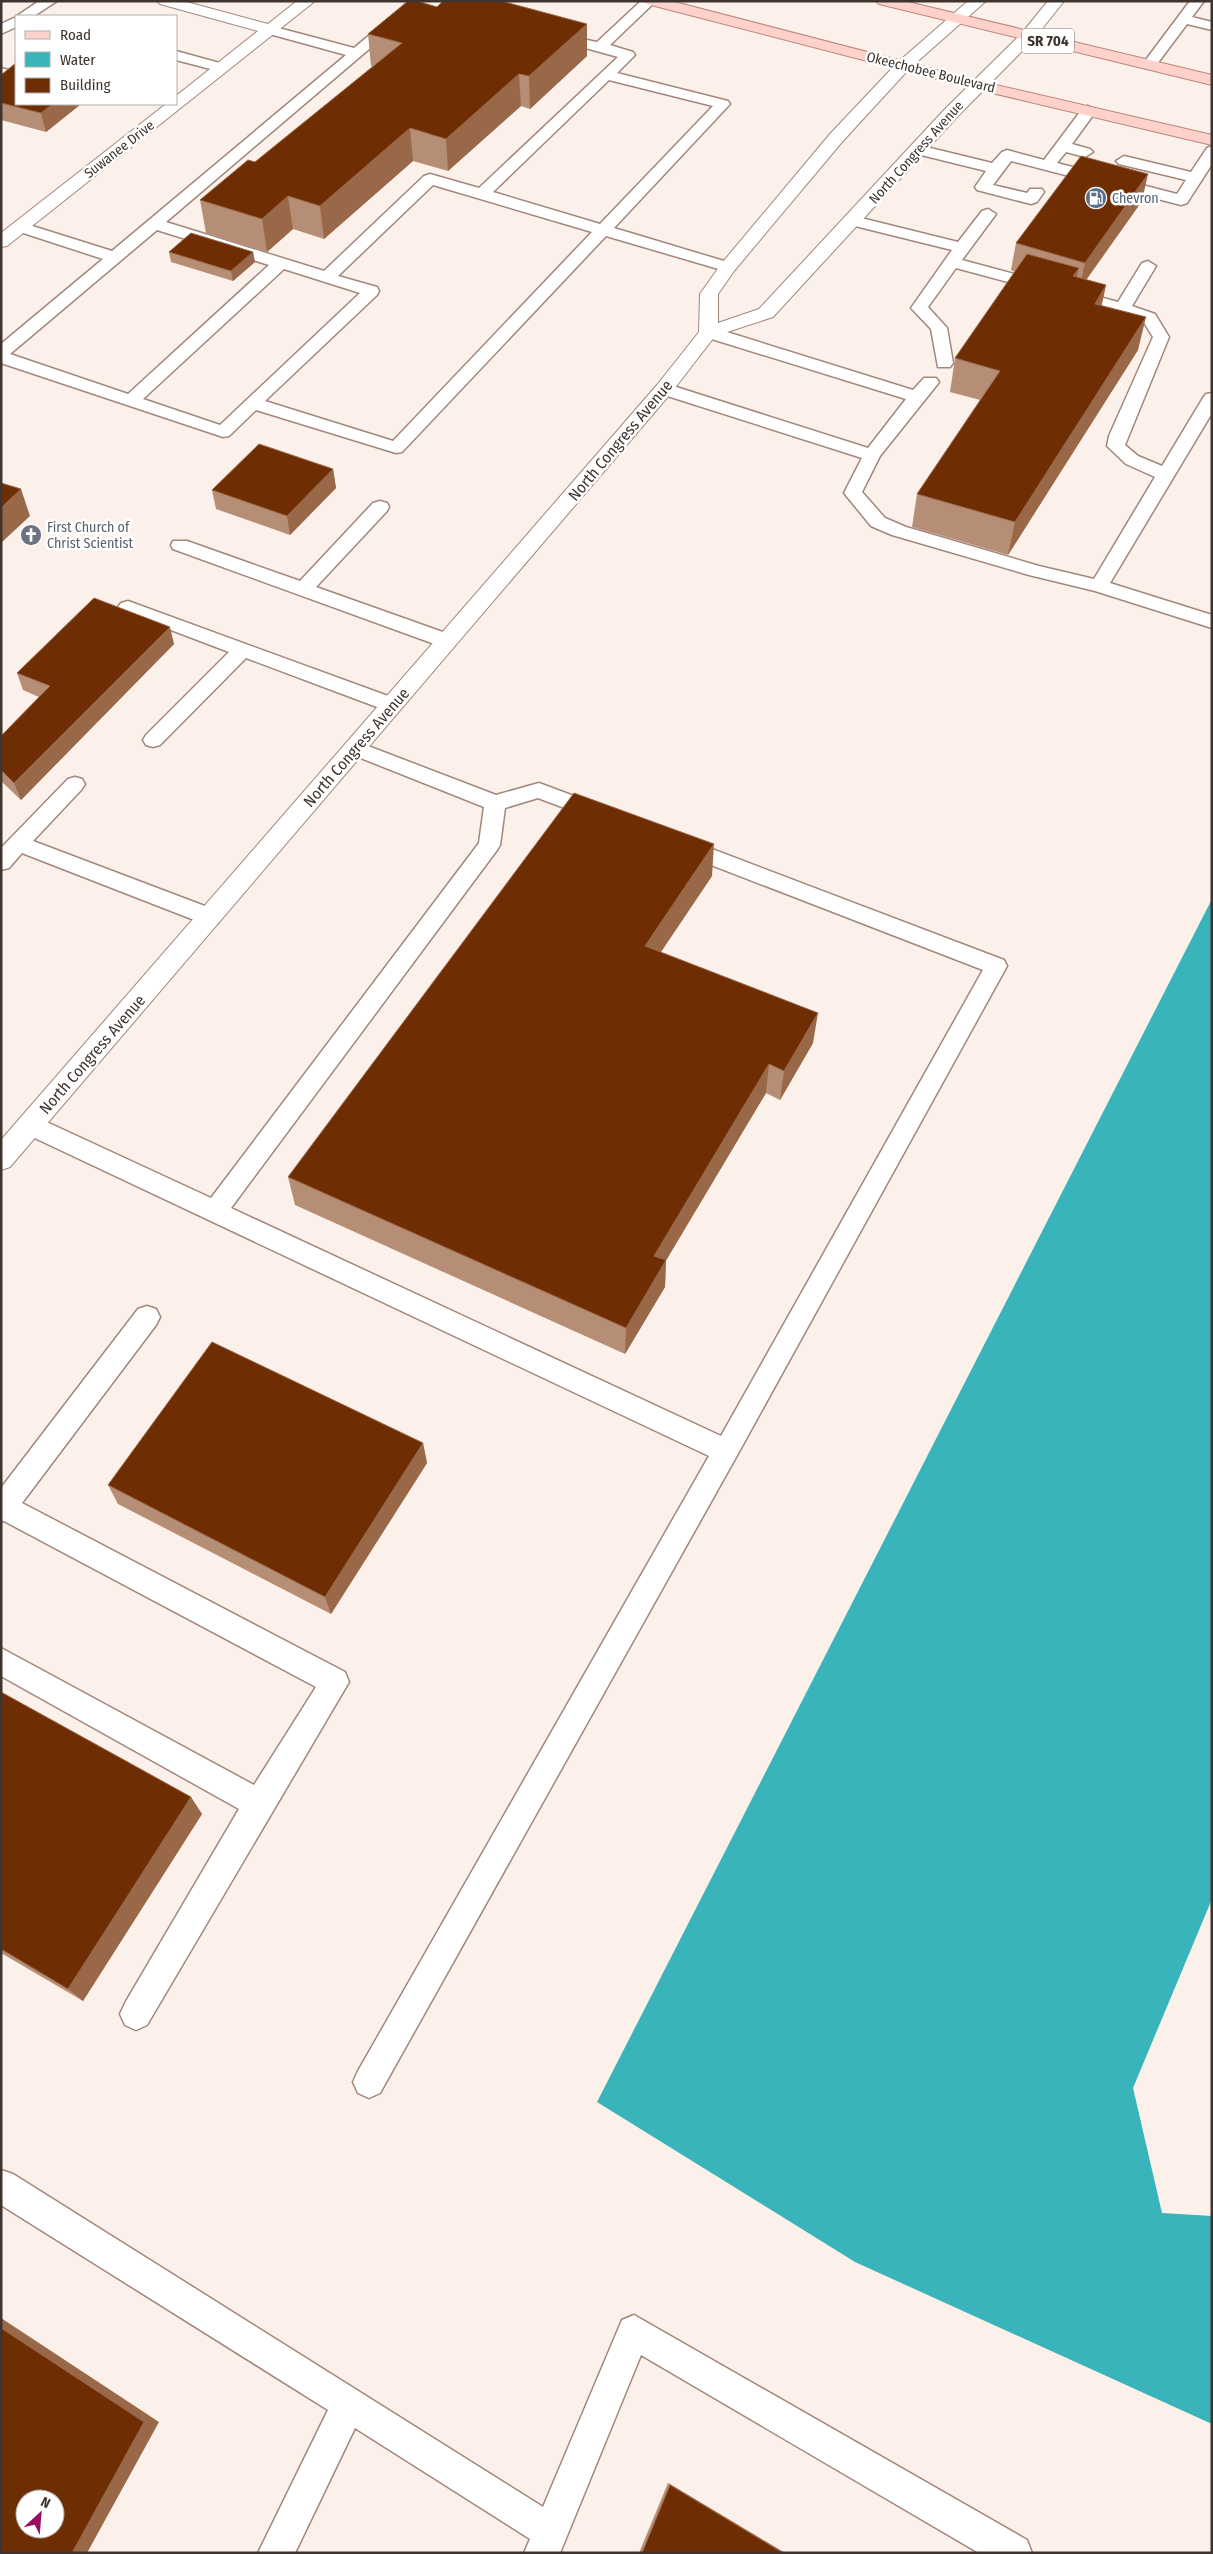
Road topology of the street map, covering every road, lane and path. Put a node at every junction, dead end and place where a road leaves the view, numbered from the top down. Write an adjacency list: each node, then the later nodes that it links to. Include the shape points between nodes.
1 (50, 1): 10 (lane)
2 (165, 1): 16 (street)
3 (307, 1): 16 (street, Suwanee Drive)
4 (650, 1): 19 (lane); 23 (main road, Okeechobee Boulevard)
5 (884, 1): 12 (main road, SR 704)
6 (978, 1): 12 (street)
7 (1056, 1): 17 (street, North Congress Avenue)
8 (1196, 1): 11 (lane)
9 (409, 8): 20 (lane)
10 (26, 15)
11 (1183, 19): 14 (lane); 22 (lane)
12 (957, 20): 17 (main road, SR 704); 23 (street)
13 (15, 22): 15 (lane)
14 (1212, 26)
15 (1, 30)
16 (271, 30): 20 (lane); 24 (street, Suwanee Drive)
17 (1028, 36): 22 (main road, SR 704); 29 (street, North Congress Avenue)
18 (571, 40): 19 (lane)
19 (600, 47): 26 (lane, via 628,55)
20 (357, 53): 46 (lane)
21 (178, 56): 24 (lane)
22 (1150, 65): 28 (main road, SR 704)
23 (903, 66): 29 (main road, Okeechobee Boulevard); 54 (street, via 836,138)
24 (222, 68): 30 (street, Suwanee Drive)
25 (1, 72): 27 (lane)
26 (606, 75): 42 (lane); 48 (lane, via 723,104)
27 (15, 76)
28 (1212, 80)
29 (977, 85): 32 (main road, Okeechobee Boulevard); 34 (street, North Congress Avenue)
30 (178, 103)
31 (175, 105): 47 (street, Suwanee Drive)
32 (1088, 111): 33 (main road, Okeechobee Boulevard); 37 (lane)
33 (1212, 140)
34 (918, 150): 39 (lane); 44 (street, North Congress Avenue)
35 (1212, 151): 40 (lane)
36 (1082, 157): 37 (lane)
37 (1054, 161): 39 (lane, via 1030,165 1006,155); 40 (lane, via 1181,200)
38 (1121, 166): 40 (lane)
39 (996, 169): 41 (lane, via 983,187 1012,190 1031,199)
40 (1191, 184)
41 (1036, 192)
42 (482, 194): 48 (lane); 55 (lane, via 430,179)
43 (988, 214): 50 (lane)
44 (853, 220): 50 (lane); 57 (street, North Congress Avenue, via 766,313)
45 (1, 221): 47 (street)
46 (154, 224): 51 (lane); 52 (lane)
47 (20, 227): 49 (street, Suwanee Drive); 51 (lane)
48 (604, 229): 54 (lane); 67 (lane, via 396,448)
49 (1, 242)
50 (957, 255): 56 (lane); 61 (lane, via 918,308 939,328)
51 (115, 257): 59 (lane)
52 (281, 263): 55 (lane); 66 (lane)
53 (1148, 266): 56 (lane)
54 (728, 267): 57 (street, via 709,294)
55 (327, 277): 67 (lane, via 371,291)
56 (1122, 308): 58 (lane); 69 (lane, via 1149,318 1162,338 1116,446 1132,460)
57 (708, 332): 63 (street, North Congress Avenue); 64 (lane)
58 (1106, 334)
59 (1, 353)
60 (1, 357): 66 (lane)
61 (944, 363)
62 (930, 382): 64 (lane)
63 (664, 389): 68 (lane); 76 (street, North Congress Avenue)
64 (917, 397): 68 (lane)
65 (1212, 398): 69 (lane)
66 (131, 400): 67 (lane, via 223,432)
67 (253, 403)
68 (872, 455): 72 (lane, via 853,493 878,522 1036,571)
69 (1166, 475): 72 (lane)
70 (380, 507): 73 (lane)
71 (180, 545): 73 (lane)
72 (1099, 586): 75 (lane)
73 (303, 590): 76 (lane)
74 (128, 607): 77 (lane)
75 (1212, 622)
76 (447, 641): 78 (street, North Congress Avenue)
77 (242, 650): 78 (lane); 79 (lane)
78 (392, 704): 80 (street, North Congress Avenue)
79 (153, 740)
80 (354, 748): 82 (lane); 87 (street, North Congress Avenue)
81 (75, 784): 85 (lane)
82 (495, 803): 83 (lane, via 539,790); 90 (lane, via 489,845)
83 (623, 823)
84 (660, 837): 92 (lane, via 996,966)
85 (19, 844): 86 (lane); 87 (lane)
86 (1, 862)
87 (210, 917): 88 (street, North Congress Avenue)
88 (30, 1125): 89 (street, North Congress Avenue); 90 (lane)
89 (3, 1154)
90 (216, 1211): 92 (lane)
91 (147, 1317): 93 (lane)
92 (726, 1451): 97 (lane)
93 (2, 1508): 95 (lane, via 335,1682)
94 (1, 1661): 95 (lane)
95 (259, 1804): 96 (lane)
96 (136, 2014)
97 (369, 2082)
98 (1, 2186): 99 (lane)
99 (349, 2404): 100 (lane); 101 (lane)
100 (547, 2542): 102 (lane, via 634,2332)
101 (276, 2553)
102 (1014, 2553)

